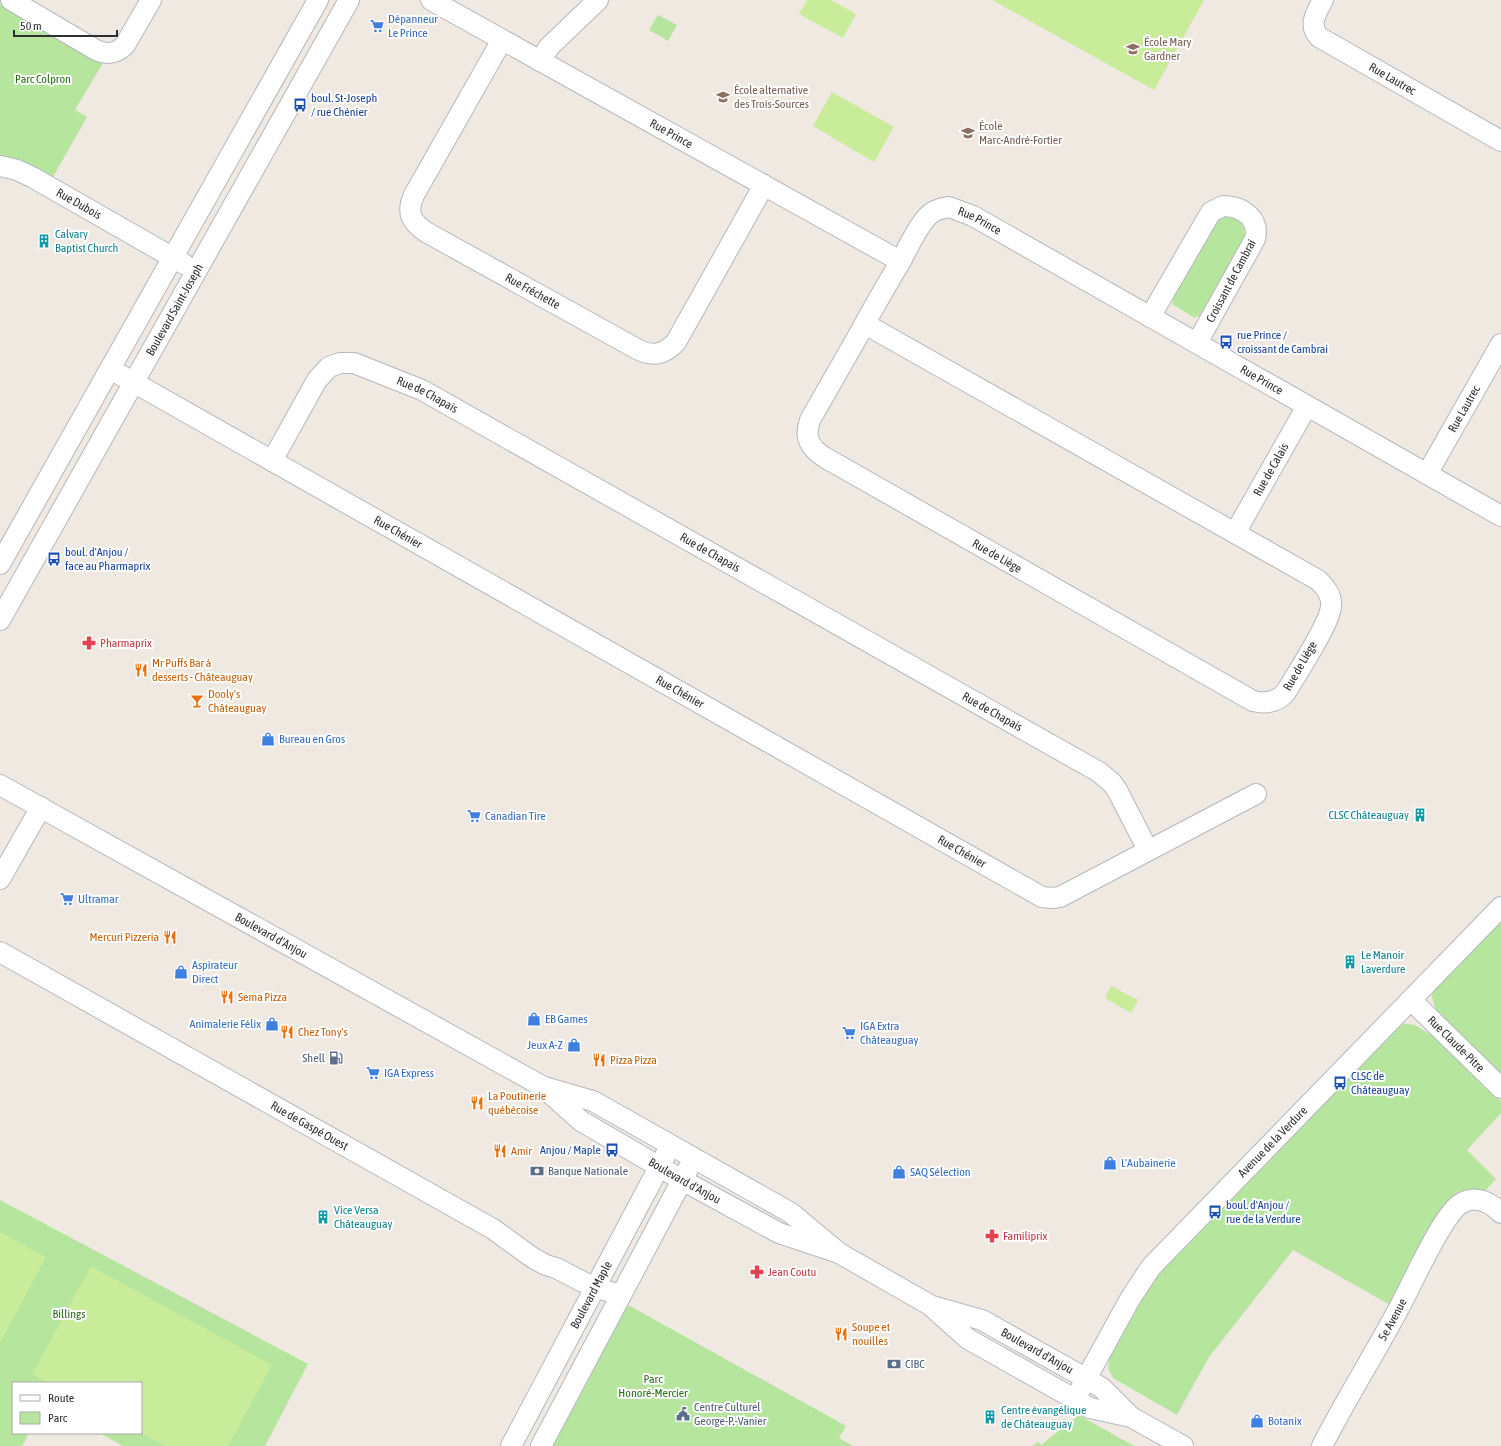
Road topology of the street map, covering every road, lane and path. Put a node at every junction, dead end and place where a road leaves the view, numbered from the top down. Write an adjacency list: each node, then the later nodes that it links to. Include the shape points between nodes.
1 (11, 0): 2 (street, via 96,50 108,53 120,50 125,45)
2 (151, 0)
3 (318, 0): 13 (street)
4 (350, 0): 15 (street, Boulevard Saint-Joseph)
5 (431, 0): 8 (street, Rue Prince)
6 (598, 0): 9 (street, via 551,44)
7 (1323, 0): 10 (street, Rue Lautrec, via 1313,22 1313,29 1319,37)
8 (502, 40): 9 (street, Rue Prince); 12 (street, Rue Fréchette, via 414,195 410,206 411,218 426,232 623,342 655,355 666,351 676,342)
9 (540, 61): 12 (street, Rue Prince)
10 (1499, 135)
11 (0, 166): 13 (street, Rue Dubois, via 32,177)
12 (764, 184): 14 (street, Rue Prince)
13 (173, 258): 15 (street, Rue Dubois); 20 (street)
14 (900, 261): 16 (street, Rue Prince, via 928,216 937,210 954,208 973,216); 17 (street, Rue de Liège)
15 (196, 271): 21 (street, Boulevard Saint-Joseph)
16 (1150, 317): 18 (street, Rue Prince); 18 (street, Croissant de Cambrai, via 1212,212 1223,206 1241,210 1253,219 1256,225 1255,239)
17 (865, 324): 28 (street, Rue de Liège); 28 (street, Rue de Liège, via 810,420 806,435 817,452 1253,701 1271,702 1286,692 1326,622 1331,606 1330,598 1328,591 1318,580)
18 (1197, 343): 22 (street, Rue Prince)
19 (1501, 344): 26 (street, Rue Lautrec)
20 (110, 369): 21 (street, Rue Chénier); 23 (street)
21 (134, 382): 24 (street, Boulevard Saint-Joseph); 25 (street, Rue Chénier)
22 (1307, 406): 26 (street, Rue Prince); 28 (street, Rue de Calais)
23 (66, 447): 24 (street); 29 (street)
24 (90, 461): 30 (street, Boulevard Saint-Joseph)
25 (272, 461): 34 (street, Rue Chénier, via 1042,897 1060,897); 34 (street, Rue de Chapais, via 317,380 329,367 340,363 354,363 422,390 1099,772 1117,790)
26 (1427, 474): 27 (street, Rue Prince)
27 (1501, 516)
28 (1235, 533)
29 (0, 564)
30 (0, 620)
31 (0, 785): 33 (street, Boulevard d'Anjou)
32 (1256, 794): 34 (street, Rue Chénier)
33 (41, 807): 35 (street); 39 (street, Boulevard d'Anjou)
34 (1148, 850)
35 (0, 879)
36 (1501, 907): 38 (street, Avenue de la Verdure)
37 (0, 952): 47 (street, Rue de Gaspé Ouest, via 493,1229 533,1258)
38 (1411, 1000): 40 (street, Rue Claude-Pitre); 52 (street, Avenue de la Verdure, via 1151,1268 1128,1303)
39 (542, 1086): 41 (street, Boulevard d'Anjou, via 593,1101); 43 (street, Boulevard d'Anjou, via 581,1121)
40 (1501, 1088)
41 (671, 1145): 42 (street, Boulevard d'Anjou); 43 (street, Boulevard Maple)
42 (694, 1158): 44 (street); 46 (street, Boulevard d'Anjou, via 791,1213)
43 (659, 1166): 44 (street, Boulevard d'Anjou); 47 (street, Boulevard Maple)
44 (682, 1180): 46 (street, Boulevard d'Anjou, via 779,1233); 48 (street)
45 (1501, 1213): 59 (street, 5e Avenue, via 1480,1200 1471,1200 1456,1207 1440,1229)
46 (839, 1254): 49 (street, Boulevard d'Anjou)
47 (595, 1287): 48 (street, Rue de Gaspé Ouest); 50 (street, Boulevard Maple)
48 (620, 1295): 51 (street)
49 (930, 1305): 52 (street, Boulevard d'Anjou, via 982,1320); 53 (street, Boulevard d'Anjou, via 968,1339)
50 (560, 1354): 51 (street); 55 (street, Boulevard Maple)
51 (582, 1366): 56 (street)
52 (1087, 1379): 53 (street, Avenue de la Verdure); 54 (street, Boulevard d'Anjou, via 1102,1388)
53 (1075, 1399): 54 (street, Boulevard d'Anjou, via 1090,1408)
54 (1131, 1417): 58 (street, Boulevard d'Anjou)
55 (526, 1418): 56 (street); 57 (street, Boulevard Maple)
56 (545, 1438)
57 (511, 1446)
58 (1183, 1446)
59 (1322, 1446)

